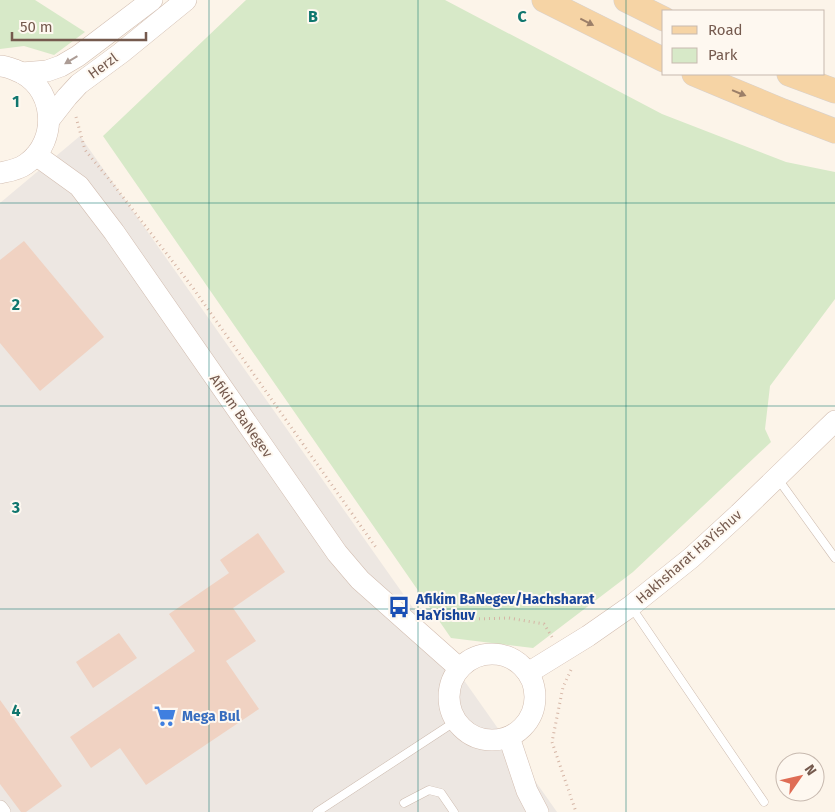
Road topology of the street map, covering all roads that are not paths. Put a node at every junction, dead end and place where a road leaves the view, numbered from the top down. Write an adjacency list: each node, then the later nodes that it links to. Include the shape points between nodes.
1 (186, 0): 12 (street, Herzl, via 79,84)
2 (544, 0): 6 (main road, one-way to 6)
3 (626, 0): 5 (main road)
4 (147, 2): 8 (street, Herzl, one-way to 8, via 61,66 47,72)
5 (662, 18)
6 (662, 59)
7 (0, 66): 8 (street)
8 (22, 73): 12 (street, via 42,92)
9 (696, 75): 13 (main road, one-way to 13)
10 (792, 75): 11 (main road)
11 (835, 91)
12 (50, 120): 14 (street, via 44,144)
13 (835, 131)
14 (36, 155): 15 (street, via 25,165); 20 (street, Afikim BaNegev, via 80,186 337,553 360,580)
15 (0, 173)
16 (835, 421): 17 (street, Hakhsharat HaYishuv)
17 (777, 477): 18 (lane); 19 (street, Hakhsharat HaYishuv, via 691,558)
18 (835, 558)
19 (631, 606): 21 (street, Hakhsharat HaYishuv); 24 (lane)
20 (459, 668): 21 (street, via 475,657 491,654 516,661); 22 (street, via 452,679 448,697 451,714)
21 (528, 673): 23 (street, via 534,688 532,714 522,728)
22 (456, 721): 23 (street, via 467,733 483,740); 28 (lane)
23 (509, 737): 30 (street, via 527,791)
24 (764, 802)
25 (404, 804): 29 (lane, via 429,790 441,793)
26 (0, 808): 27 (street)
27 (3, 812)
28 (317, 812)
29 (454, 812)
30 (538, 812)

